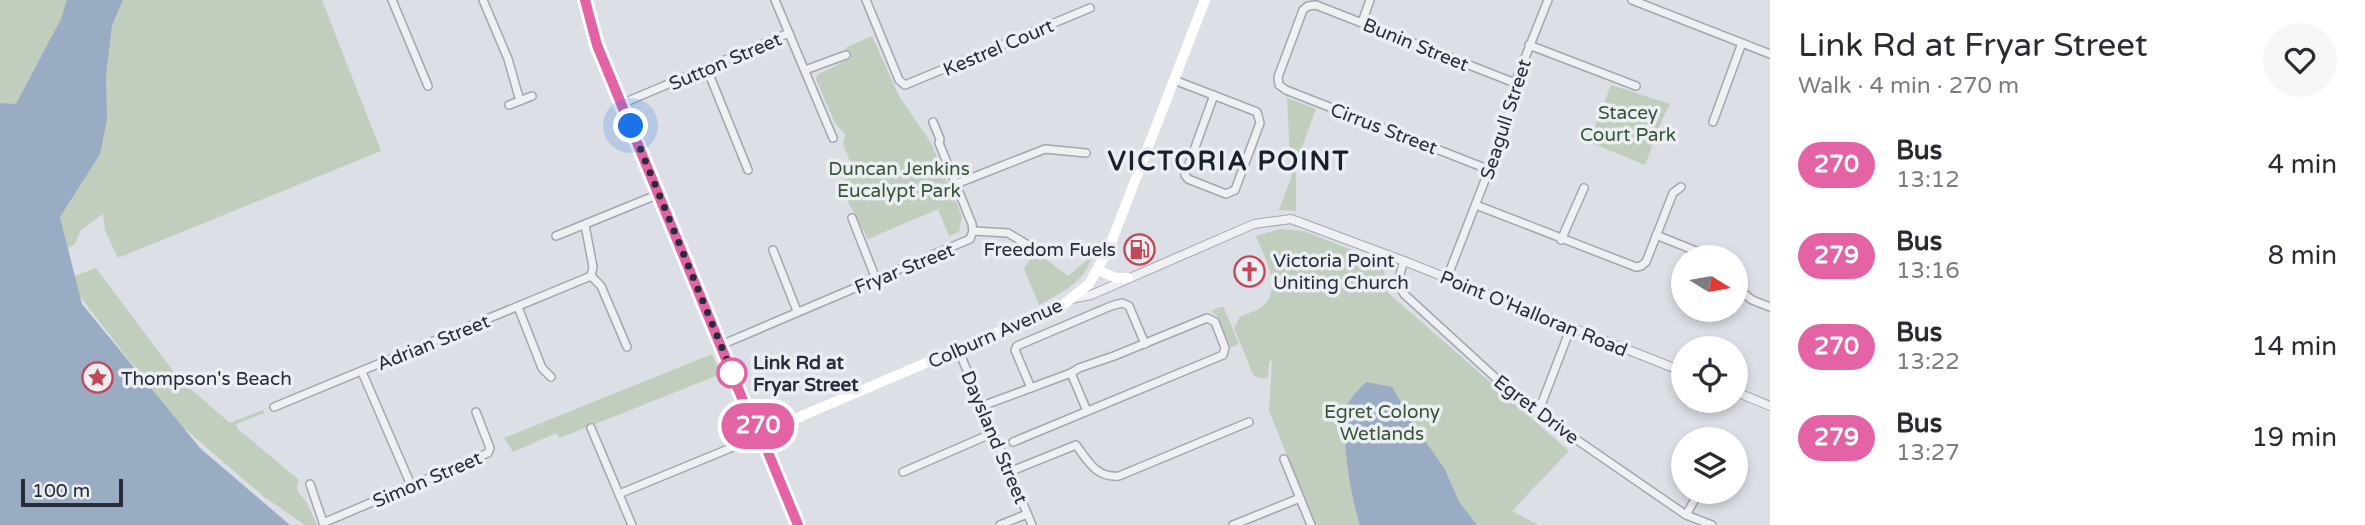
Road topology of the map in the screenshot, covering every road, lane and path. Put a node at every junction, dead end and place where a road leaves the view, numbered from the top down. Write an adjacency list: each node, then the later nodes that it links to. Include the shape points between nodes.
1 (392, 0): 22 (street)
2 (483, 0): 26 (street)
3 (585, 0): 27 (street)
4 (775, 0): 12 (street)
5 (866, 0): 10 (street, Kestrel Court, via 905,85)
6 (1205, 0): 19 (main road, Colburn Avenue)
7 (1370, 0): 11 (street)
8 (1548, 0): 14 (street, Seagull Street)
9 (1632, 0): 13 (street)
10 (1090, 8)
11 (1362, 22): 20 (street, Bunin Street); 21 (street, Bunin Street, via 1308,6 1278,77)
12 (789, 33): 17 (street, Sutton Street); 18 (street)
13 (1742, 43): 15 (street); 29 (street)
14 (1530, 45): 20 (street, Seagull Street); 23 (street)
15 (1770, 54)
16 (846, 55): 18 (street)
17 (707, 69): 27 (street, Sutton Street); 33 (street)
18 (805, 70): 31 (street)
19 (1174, 80): 24 (street); 50 (main road, Colburn Avenue)
20 (1515, 83): 34 (street, Seagull Street)
21 (1279, 85): 34 (street, Cirrus Street)
22 (428, 86)
23 (1636, 86)
24 (1213, 95): 24 (street, via 1260,117 1235,190 1226,194 1185,175)
25 (532, 96): 26 (street)
26 (520, 101): 28 (street)
27 (621, 104): 38 (street)
28 (509, 105)
29 (1713, 121)
30 (933, 122): 35 (street, Fryar Street)
31 (832, 138)
32 (1086, 153): 35 (street, via 1045,149)
33 (748, 170)
34 (1490, 170): 39 (street, Seagull Street)
35 (956, 184): 42 (street, Fryar Street)
36 (1681, 187): 43 (street, via 1673,193)
37 (1584, 188): 45 (street)
38 (659, 194): 41 (street); 62 (street)
39 (1476, 205): 45 (street); 53 (street, Seagull Street)
40 (852, 218): 54 (street)
41 (585, 225): 44 (street); 51 (street)
42 (973, 231): 47 (street, via 1008,233); 54 (street, Fryar Street, via 965,242)
43 (1656, 235): 45 (street, via 1646,261 1636,267); 46 (street)
44 (556, 236)
45 (1562, 240)
46 (1681, 245)
47 (1032, 248)
48 (773, 250): 59 (street)
49 (1404, 261): 52 (street, Point O'Halloran Road, via 1304,222 1281,219 1254,224); 53 (street, Point O'Halloran Road); 76 (street, Egret Drive, via 1398,279 1404,294)
50 (1098, 270): 52 (main road); 56 (main road, Colburn Avenue)
51 (591, 276): 57 (street, Adrian Street); 63 (street, via 601,286)
52 (1128, 278): 56 (street, Point O'Halloran Road)
53 (1447, 278): 60 (street, Point O'Halloran Road)
54 (876, 279): 59 (street, Fryar Street)
55 (1748, 297): 58 (street)
56 (1071, 299): 64 (main road, Colburn Avenue)
57 (518, 307): 66 (street, Adrian Street); 68 (street, via 542,368)
58 (1770, 307)
59 (797, 311): 62 (street, Fryar Street)
60 (1571, 327): 65 (street, Point O'Halloran Road); 76 (street)
61 (1145, 344): 67 (street); 69 (street, via 1129,306 1111,306 1017,346); 74 (street, via 1207,318 1215,322 1225,353)
62 (721, 345): 78 (street)
63 (627, 347)
64 (958, 349): 71 (street, Daysland Street); 80 (main road, Colburn Avenue)
65 (1671, 367)
66 (362, 372): 73 (street, Adrian Street); 89 (street)
67 (1071, 373): 69 (street); 74 (street)
68 (551, 377)
69 (1031, 388): 71 (street)
70 (1748, 397): 72 (street)
71 (982, 406): 81 (street, Daysland Street)
72 (1770, 406)
73 (274, 407)
74 (1087, 411): 83 (street)
75 (476, 412): 89 (street, Simon Street, via 488,453)
76 (1538, 413): 94 (street, Egret Drive)
77 (1249, 422): 87 (street, via 1119,477 1096,471 1076,445)
78 (755, 427): 80 (main road); 82 (main road)
79 (591, 428): 90 (street)
80 (769, 432): 84 (main road)
81 (993, 433): 86 (street); 87 (street, Daysland Street)
82 (750, 440): 84 (main road, via 756,446); 90 (street)
83 (1013, 442)
84 (765, 445): 97 (main road)
85 (1284, 459): 91 (street)
86 (903, 472)
87 (1009, 472): 93 (street, Daysland Street)
88 (310, 484): 95 (street)
89 (411, 485): 95 (street, Simon Street)
90 (619, 494): 96 (street)
91 (1300, 498): 100 (street); 101 (street)
92 (1692, 504): 94 (street)
93 (1027, 514): 98 (street); 99 (street, Daysland Street)
94 (1686, 515): 102 (street, Egret Drive)
95 (324, 524)
96 (632, 525)
97 (798, 525)
98 (1000, 525)
99 (1032, 525)
100 (1233, 525)
101 (1311, 525)
102 (1712, 525)

